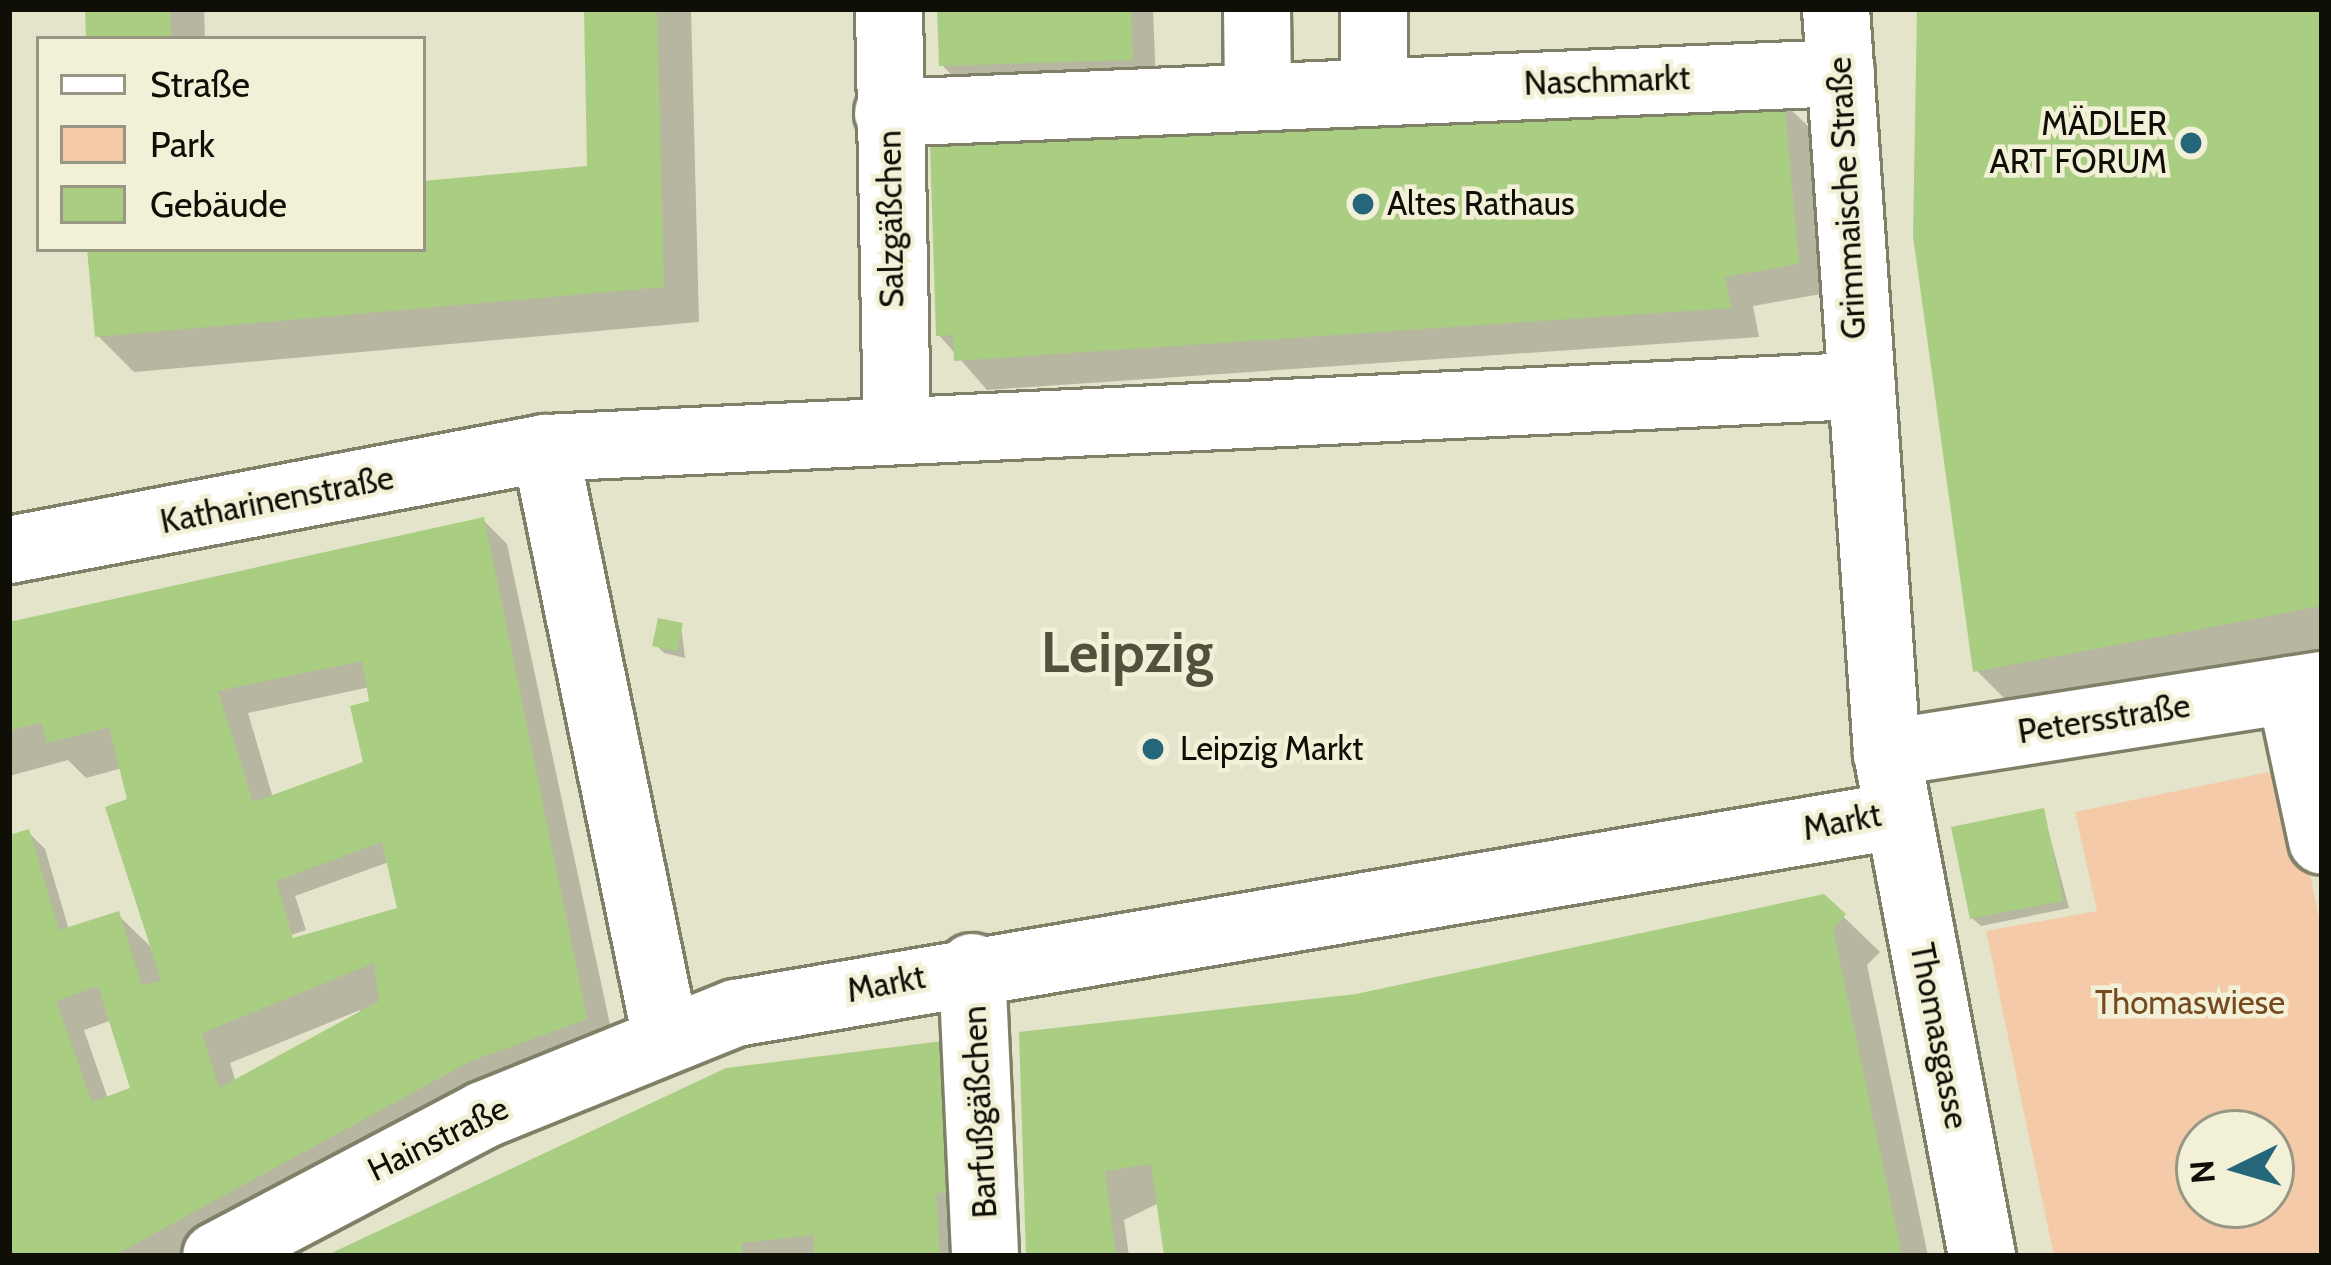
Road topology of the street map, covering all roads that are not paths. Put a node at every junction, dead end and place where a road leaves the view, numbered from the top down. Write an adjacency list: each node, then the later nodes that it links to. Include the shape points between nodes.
1 (1257, 9): 6 (street)
2 (1375, 9): 5 (street)
3 (1839, 41): 5 (street, Naschmarkt); 7 (street, Grimmaische Straße)
4 (889, 63): 6 (street, Naschmarkt); 8 (street, Salzgäßchen)
5 (1374, 90): 6 (street, Naschmarkt)
6 (1258, 97)
7 (1856, 386): 8 (street); 12 (street, Markt)
8 (897, 430): 9 (street)
9 (545, 448): 10 (street, Katharinenstraße); 15 (street)
10 (9, 550)
11 (2306, 687): 12 (street, Petersstraße); 13 (street)
12 (1891, 784): 14 (street, Markt); 18 (street, Thomasgasse)
13 (2322, 842)
14 (971, 967): 15 (street, Markt); 17 (street, Barfußgäßchen)
15 (665, 1034): 16 (street, Hainstraße)
16 (216, 1256)
17 (985, 1256)
18 (1982, 1256)

